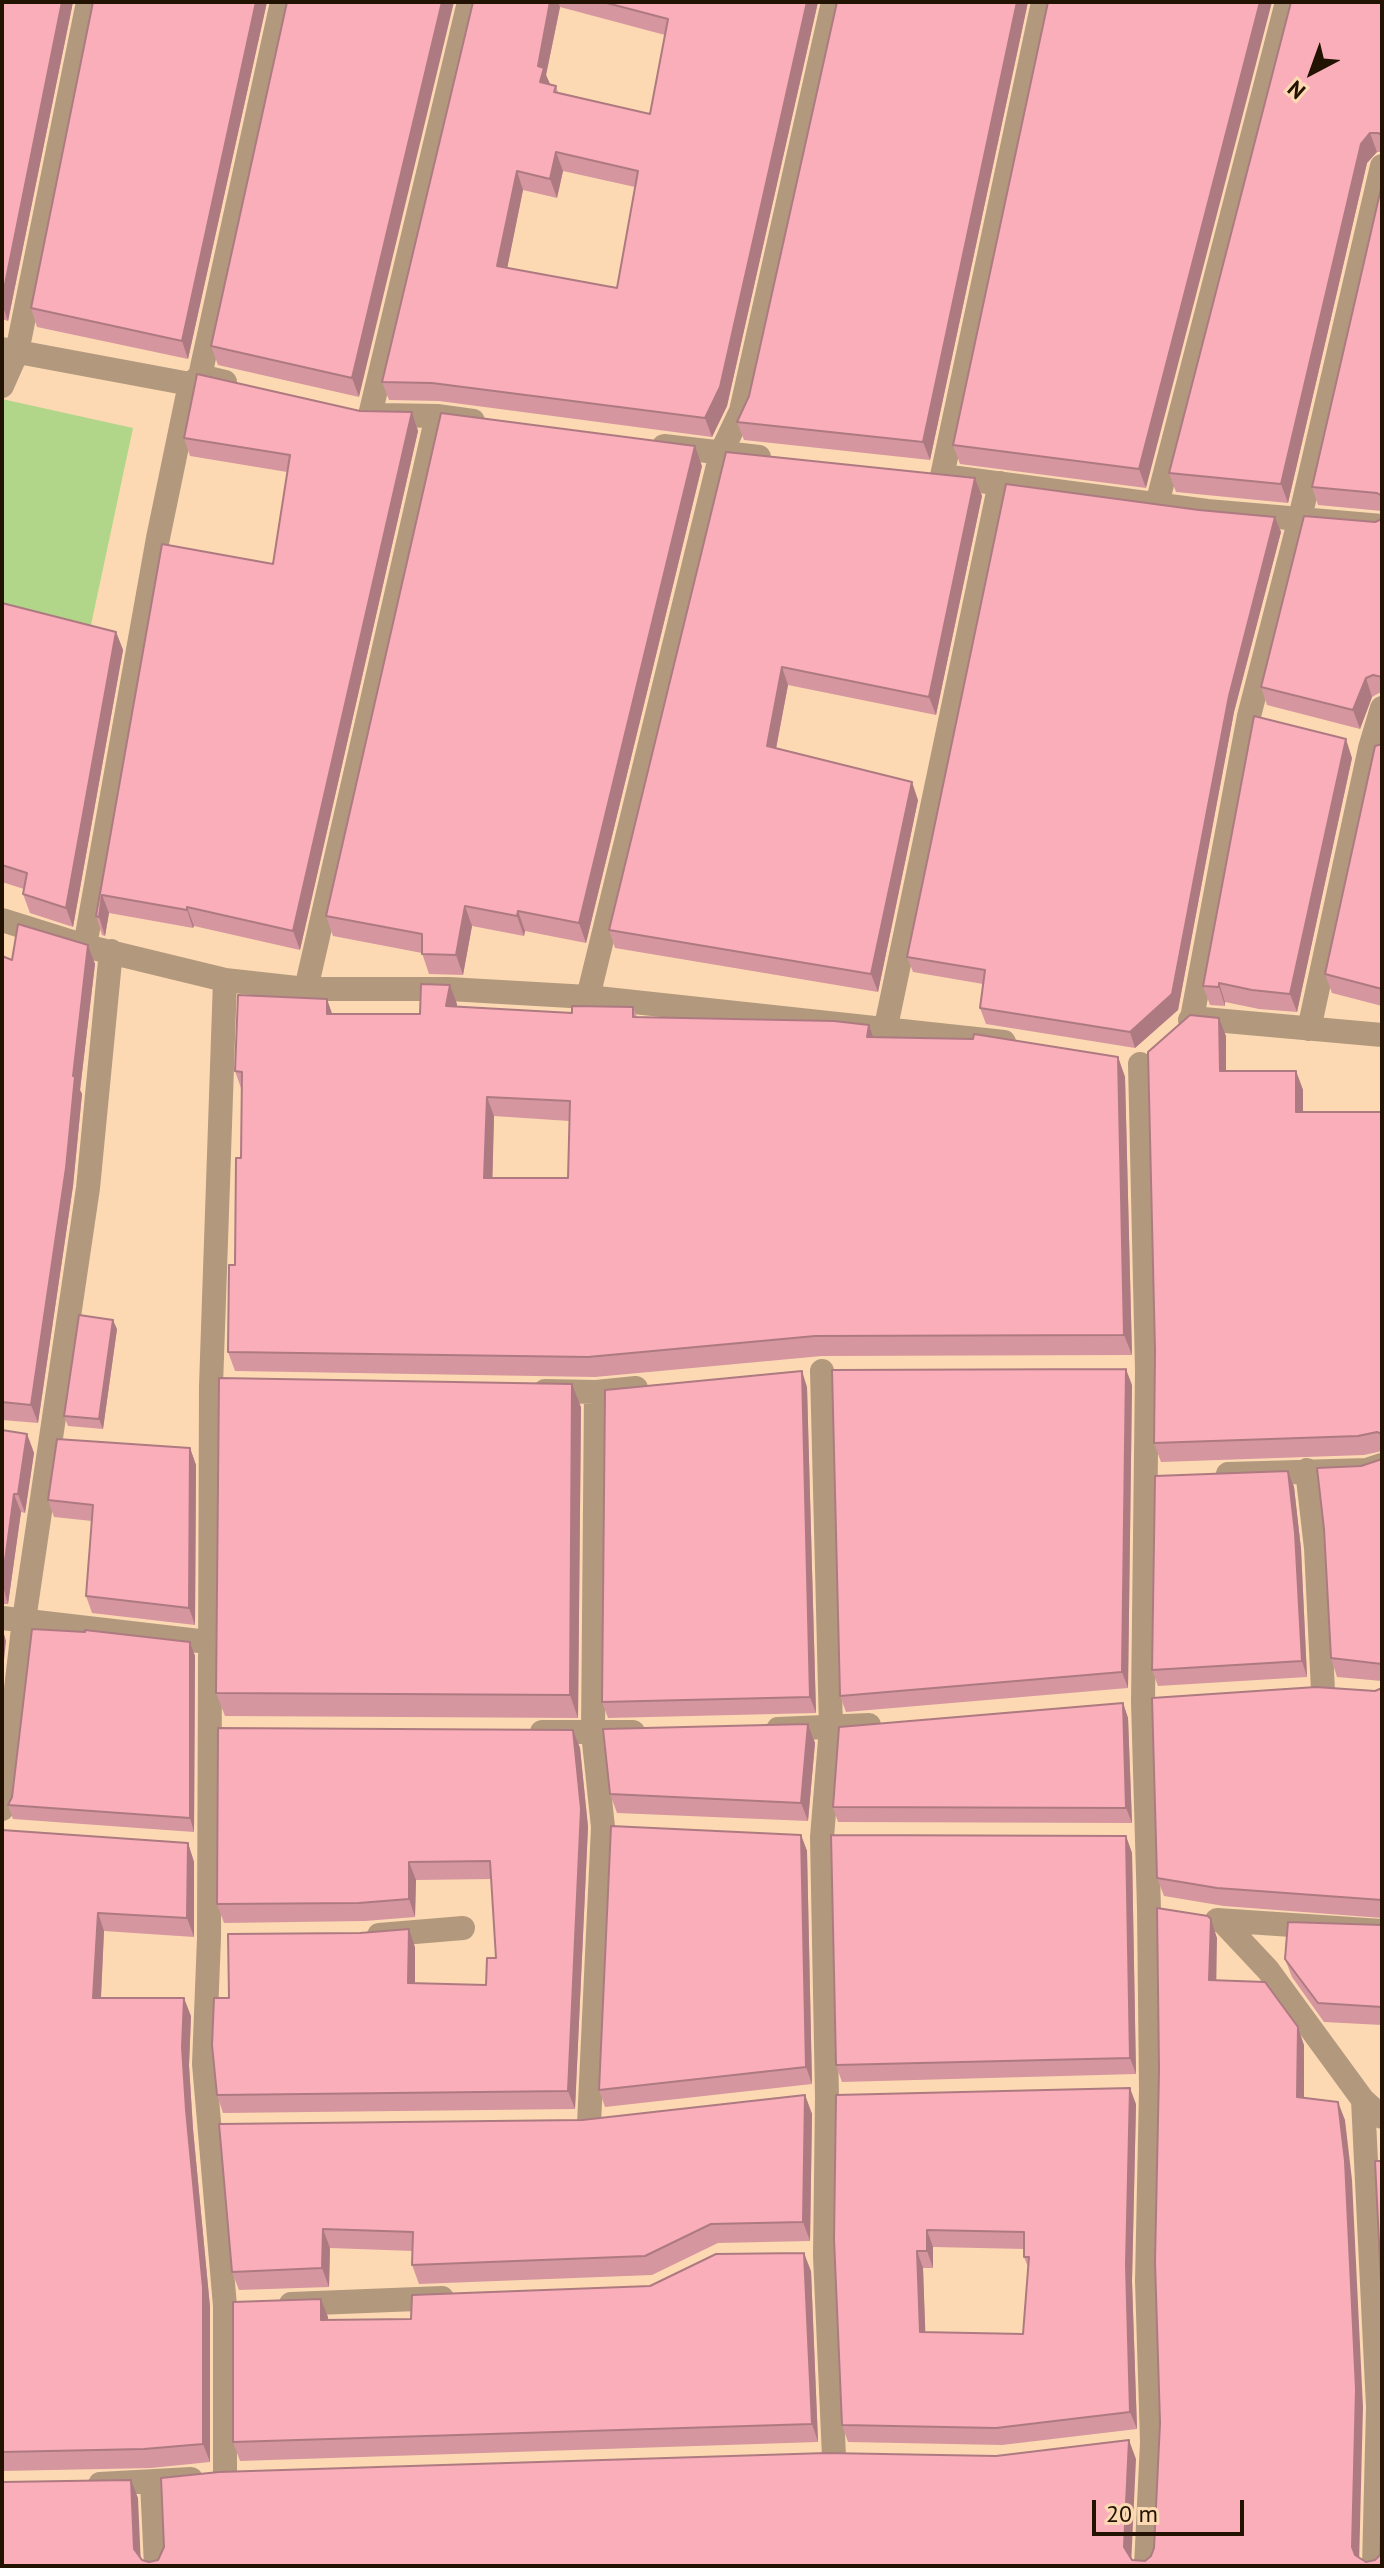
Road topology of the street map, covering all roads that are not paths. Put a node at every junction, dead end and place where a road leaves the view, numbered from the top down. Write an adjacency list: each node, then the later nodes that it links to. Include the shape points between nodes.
1 (88, 2): 8 (street)
2 (282, 2): 9 (street)
3 (469, 2): 12 (street, via 363,413)
4 (833, 2): 15 (street, via 741,411)
5 (1043, 2): 17 (street, via 934,475)
6 (1287, 2): 18 (street)
7 (1382, 166): 19 (street)
8 (10, 350): 9 (street); 10 (street)
9 (195, 380): 11 (street); 24 (street, via 158,538)
10 (2, 386)
11 (247, 387)
12 (437, 416): 13 (street); 27 (street)
13 (500, 424)
14 (642, 443): 15 (street)
15 (721, 453): 16 (street); 28 (street)
16 (784, 459)
17 (1000, 483): 18 (street); 31 (street)
18 (1157, 504): 19 (street)
19 (1300, 518): 20 (street); 29 (street)
20 (1382, 526)
21 (1382, 708): 22 (street)
22 (1369, 747): 30 (street)
23 (2, 920): 24 (street)
24 (85, 946): 25 (street)
25 (111, 951): 26 (street); 46 (street, via 88,1188)
26 (225, 980): 27 (street); 41 (street)
27 (306, 989): 28 (street, via 449,989)
28 (588, 997): 31 (street)
29 (1192, 1018): 30 (street); 35 (street)
30 (1309, 1029): 32 (street)
31 (885, 1031): 33 (street)
32 (1382, 1035)
33 (1023, 1045)
34 (1110, 1060): 35 (street)
35 (1140, 1064): 37 (street)
36 (1116, 1370): 37 (street)
37 (1147, 1370): 54 (street)
38 (822, 1371): 39 (street); 40 (street); 63 (street)
39 (853, 1371)
40 (792, 1374)
41 (211, 1386): 43 (street); 49 (street)
42 (657, 1386): 45 (street)
43 (242, 1387)
44 (519, 1391): 45 (street)
45 (596, 1392): 69 (street)
46 (38, 1438): 47 (street); 55 (street)
47 (80, 1442)
48 (182, 1449): 49 (street)
49 (211, 1451): 56 (street)
50 (1382, 1465): 51 (street)
51 (1307, 1470): 52 (street); 57 (street)
52 (1200, 1475)
53 (1172, 1476): 54 (street)
54 (1146, 1477): 61 (street)
55 (13, 1619): 56 (street); 70 (street)
56 (208, 1642): 65 (street)
57 (1323, 1691): 58 (street); 59 (street)
58 (1293, 1693)
59 (1352, 1693)
60 (1173, 1700): 61 (street)
61 (1135, 1702): 76 (street)
62 (893, 1723): 63 (street)
63 (831, 1728): 64 (street); 74 (street)
64 (751, 1729)
65 (208, 1731): 66 (street); 82 (street, via 201,1848)
66 (239, 1731)
67 (656, 1731): 69 (street)
68 (516, 1732): 69 (street)
69 (593, 1733): 71 (street)
70 (2, 1809)
71 (603, 1827): 72 (street); 88 (street)
72 (628, 1827)
73 (792, 1835): 74 (street)
74 (830, 1837): 85 (street)
75 (1117, 1838): 76 (street)
76 (1148, 1838): 77 (street)
77 (1149, 1909): 78 (street); 95 (street, via 1143,2090)
78 (1222, 1921): 80 (street); 86 (street, via 1268,1970)
79 (463, 1928): 81 (street)
80 (1382, 1931)
81 (350, 1936)
82 (209, 1938): 83 (street); 90 (street, via 204,2064)
83 (240, 1938)
84 (857, 2096): 85 (street)
85 (819, 2098): 92 (street)
86 (1363, 2100): 87 (street); 104 (street, via 1378,2407)
87 (1382, 2117)
88 (589, 2124)
89 (240, 2127): 90 (street)
90 (208, 2128): 99 (street, via 233,2306)
91 (795, 2256): 92 (street)
92 (825, 2256): 97 (street, via 826,2457)
93 (465, 2297): 94 (street)
94 (273, 2304)
95 (1152, 2442): 96 (street); 103 (street)
96 (1122, 2446)
97 (864, 2458)
98 (256, 2475): 99 (street)
99 (225, 2476): 100 (street)
100 (152, 2483): 101 (street); 102 (street)
101 (77, 2485)
102 (156, 2566)
103 (1146, 2566)
104 (1374, 2566)

